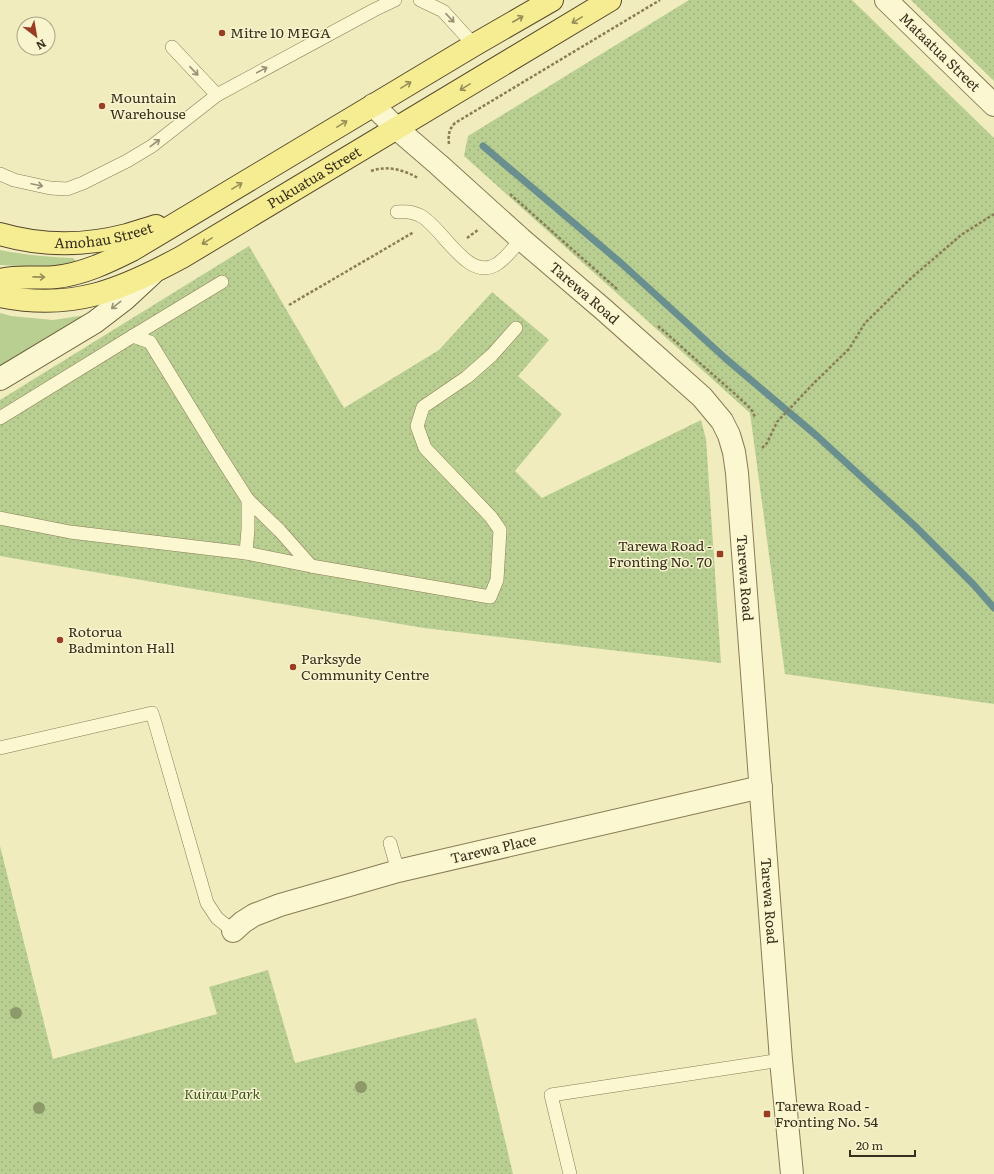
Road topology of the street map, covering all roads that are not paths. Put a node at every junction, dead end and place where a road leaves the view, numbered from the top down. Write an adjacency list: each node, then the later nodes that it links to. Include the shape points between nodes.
1 (395, 0): 8 (lane, one-way to 1)
2 (420, 0): 6 (lane, one-way to 6, via 443,11)
3 (552, 0): 6 (main road, one-way to 3)
4 (610, 0): 11 (main road, Pukuatua Street, one-way to 11)
5 (886, 0): 10 (street, Mataatua Street)
6 (474, 45): 9 (main road, one-way to 6)
7 (172, 47): 8 (lane, one-way to 8)
8 (218, 95): 12 (lane, one-way to 8, via 14,180 67,189 127,161 152,146)
9 (373, 105): 11 (street, Tarewa Road); 13 (main road, one-way to 9)
10 (994, 105)
11 (396, 128): 16 (street, Tarewa Road); 17 (main road, Pukuatua Street, one-way to 17)
12 (0, 174)
13 (204, 206): 15 (main road, Amohau Street, via 164,223 97,241 40,243); 18 (main road, one-way to 13, via 10,277 55,277 105,263 157,236)
14 (397, 212): 16 (lane, via 407,211 421,216 435,227 468,263 480,267 497,264)
15 (0, 234)
16 (521, 239): 30 (street, Tarewa Road, via 702,397 722,420 729,435 737,473)
17 (156, 271): 20 (main road, Pukuatua Street, via 125,285 77,299 18,300); 23 (street, one-way to 23, via 95,322)
18 (0, 280)
19 (222, 282): 22 (lane)
20 (0, 296)
21 (516, 328): 28 (lane, via 492,355 467,377 423,407 418,426 425,448 500,530 497,580 490,597)
22 (133, 336): 24 (lane); 25 (lane, via 150,342)
23 (0, 379)
24 (0, 418)
25 (248, 500): 27 (lane); 28 (lane)
26 (0, 518): 27 (lane, via 70,532)
27 (246, 553): 28 (lane)
28 (311, 566)
29 (0, 748): 33 (lane, via 152,712 207,903 218,918)
30 (761, 787): 32 (street, Tarewa Place); 34 (street, Tarewa Road)
31 (390, 843): 32 (lane)
32 (398, 871): 33 (street, Tarewa Place, via 280,905 254,915)
33 (233, 931)
34 (782, 1060): 35 (lane, via 551,1095); 36 (street, Tarewa Road)
35 (570, 1174)
36 (792, 1174)

